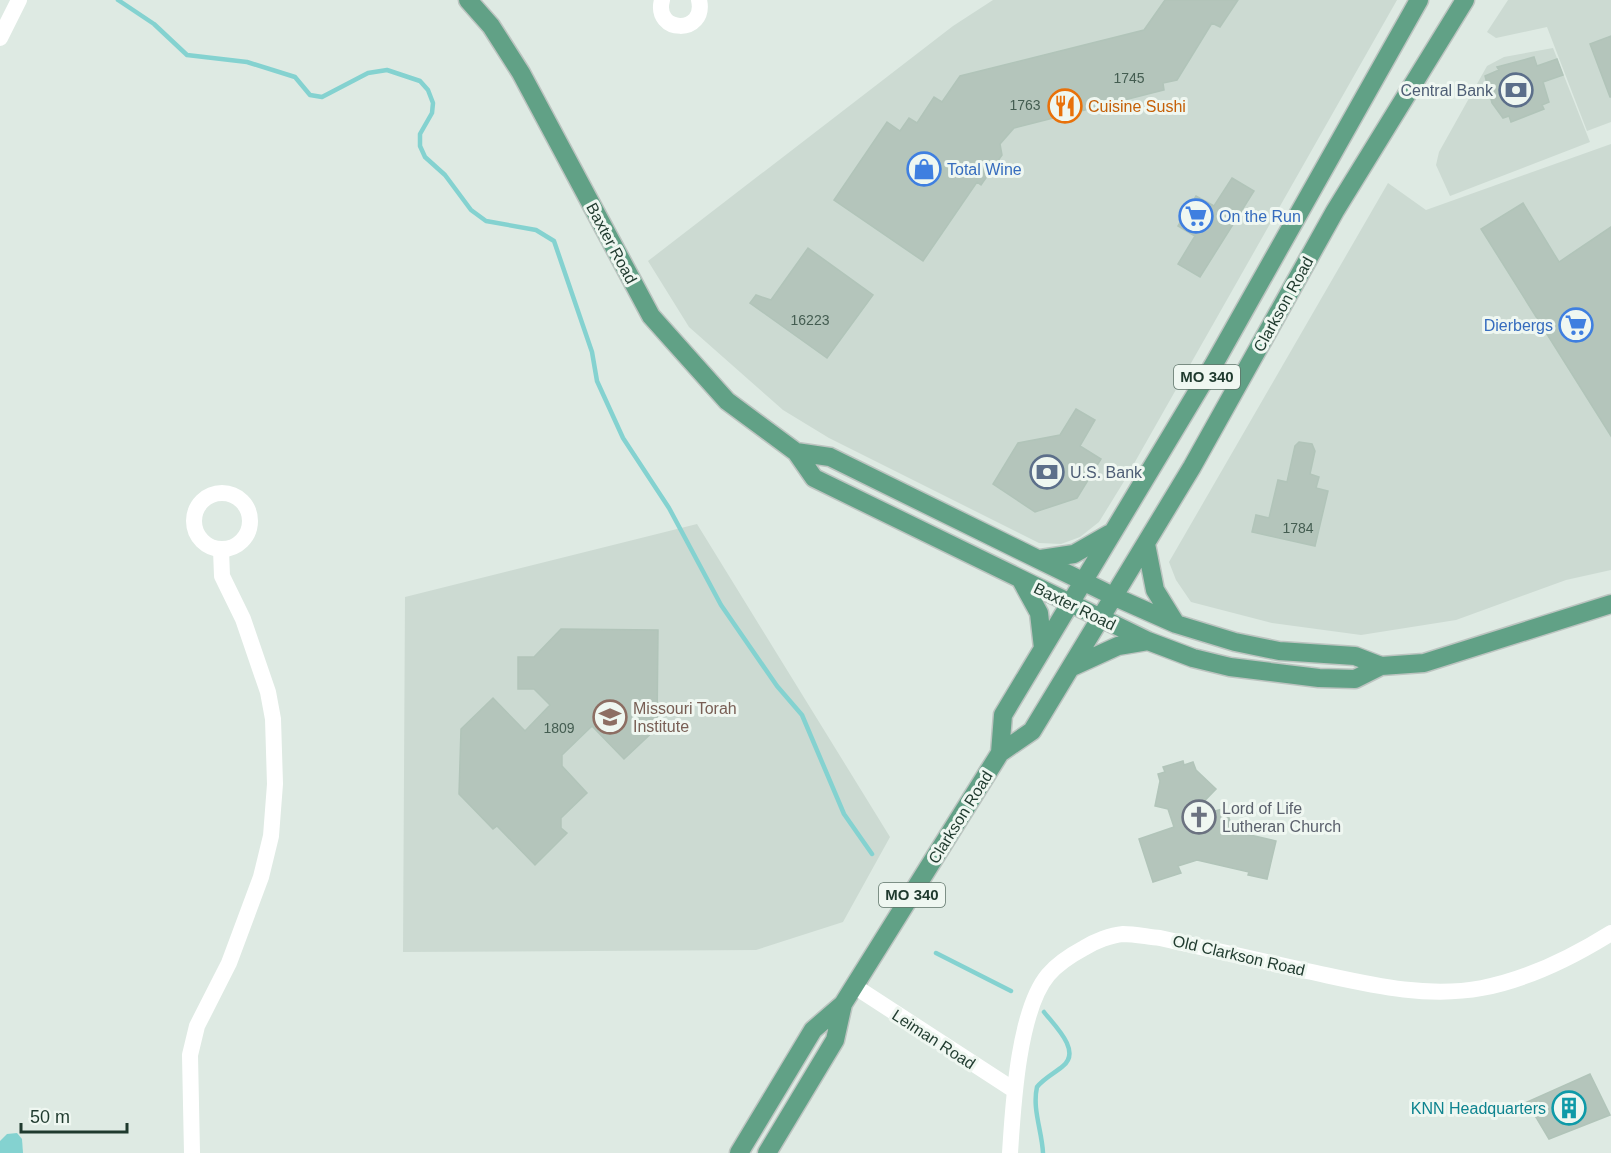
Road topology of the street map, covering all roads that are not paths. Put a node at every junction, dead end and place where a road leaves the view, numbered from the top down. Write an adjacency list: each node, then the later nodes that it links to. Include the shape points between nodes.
1 (19, 0): 7 (street)
2 (468, 0): 8 (main road, Baxter Road, via 491,26 520,73 651,316 727,401)
3 (662, 0): 4 (street, via 663,17 679,27 696,20)
4 (699, 0)
5 (1419, 0): 9 (main road, Clarkson Road / MO 340, via 1214,364)
6 (1465, 0): 10 (main road, Clarkson Road / MO 340, via 1316,243)
7 (0, 38)
8 (796, 452): 12 (main road, Baxter Road, via 830,457); 13 (main road, Baxter Road, via 814,478)
9 (1113, 532): 12 (main road, via 1074,555); 14 (main road, Clarkson Road / MO 340)
10 (1146, 544): 15 (main road, Clarkson Road / MO 340); 19 (main road, via 1155,590)
11 (221, 550): 30 (street, via 222,576 243,619 268,692 273,719 274,784 271,836 261,877 229,963 197,1026 190,1055)
12 (1039, 560): 14 (main road, Baxter Road)
13 (1021, 580): 16 (main road, Baxter Road); 21 (main road, via 1039,613)
14 (1084, 581): 15 (main road, Baxter Road); 16 (main road, Clarkson Road / MO 340)
15 (1115, 597): 18 (main road, Clarkson Road / MO 340); 19 (main road, Baxter Road)
16 (1070, 603): 18 (main road, Baxter Road); 21 (main road, Clarkson Road / MO 340)
17 (1611, 604): 23 (main road, Baxter Road, via 1424,663)
18 (1101, 618): 20 (main road, Baxter Road); 22 (main road, Clarkson Road / MO 340)
19 (1176, 624): 23 (main road, Baxter Road, via 1257,646 1355,656)
20 (1148, 641): 22 (main road, via 1118,646); 23 (main road, Baxter Road, via 1193,658 1319,678 1355,679)
21 (1043, 648): 24 (main road, Clarkson Road / MO 340, via 1003,715)
22 (1072, 666): 24 (main road, Clarkson Road / MO 340, via 1032,731)
23 (1381, 666)
24 (1000, 753): 26 (main road, Clarkson Road / MO 340)
25 (1611, 933): 28 (street, Old Clarkson Road, via 1573,957 1518,979 1480,988 1436,991 1385,988 1160,938 1122,934 1086,947 1047,976 1025,1031)
26 (854, 986): 27 (main road, Clarkson Road / MO 340); 28 (street, Leiman Road)
27 (843, 1004): 29 (main road, Clarkson Road / MO 340, via 813,1030); 33 (main road, Clarkson Road / MO 340, via 835,1040)
28 (1014, 1090): 34 (street, Old Clarkson Road)
29 (753, 1130): 31 (main road, Clarkson Road / MO 340); 32 (main road)
30 (192, 1153)
31 (739, 1153)
32 (752, 1153)
33 (767, 1153)
34 (1010, 1153)

